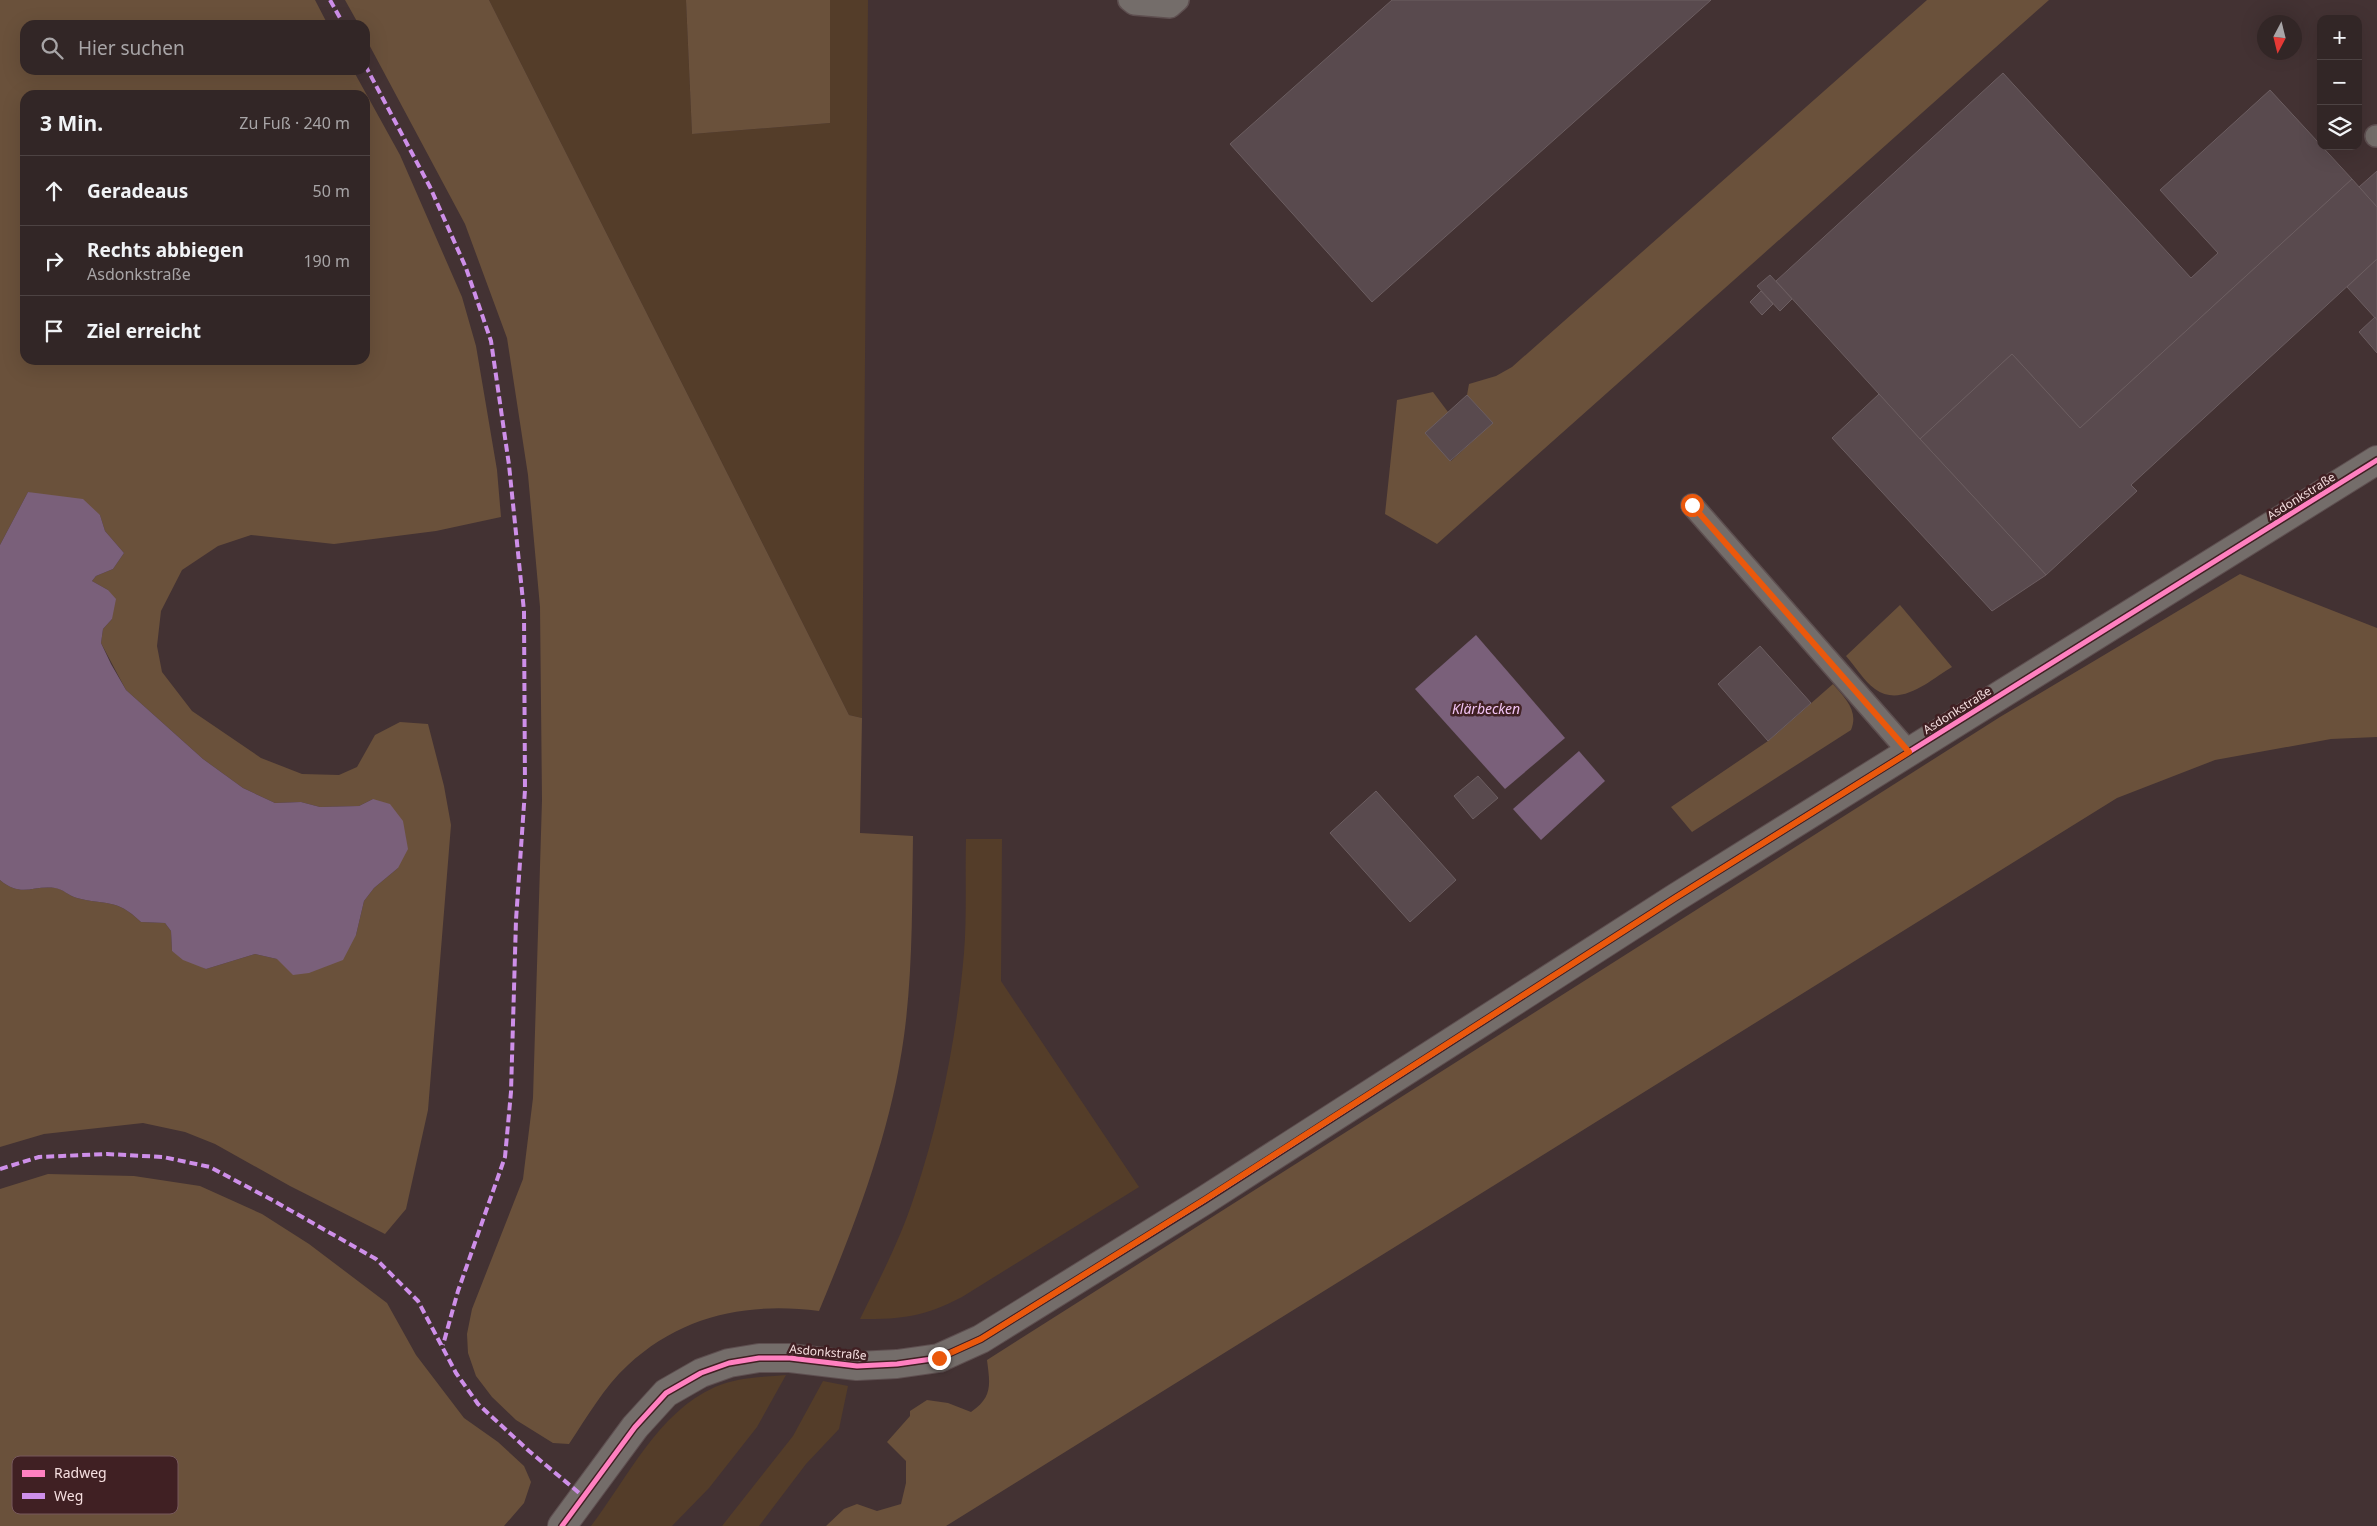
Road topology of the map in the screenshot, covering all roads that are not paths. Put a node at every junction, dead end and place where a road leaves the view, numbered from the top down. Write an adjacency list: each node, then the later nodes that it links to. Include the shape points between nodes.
1 (1129, 0): 2 (lane, via 1134,4 1170,8)
2 (1178, 0)
3 (2377, 460): 5 (street, Asdonkstraße)
4 (1692, 505): 5 (lane)
5 (1909, 752): 6 (street, Asdonkstraße, via 981,1339 939,1358 897,1364 857,1366 790,1358 759,1358 701,1372 666,1393 635,1427)
6 (562, 1526)

